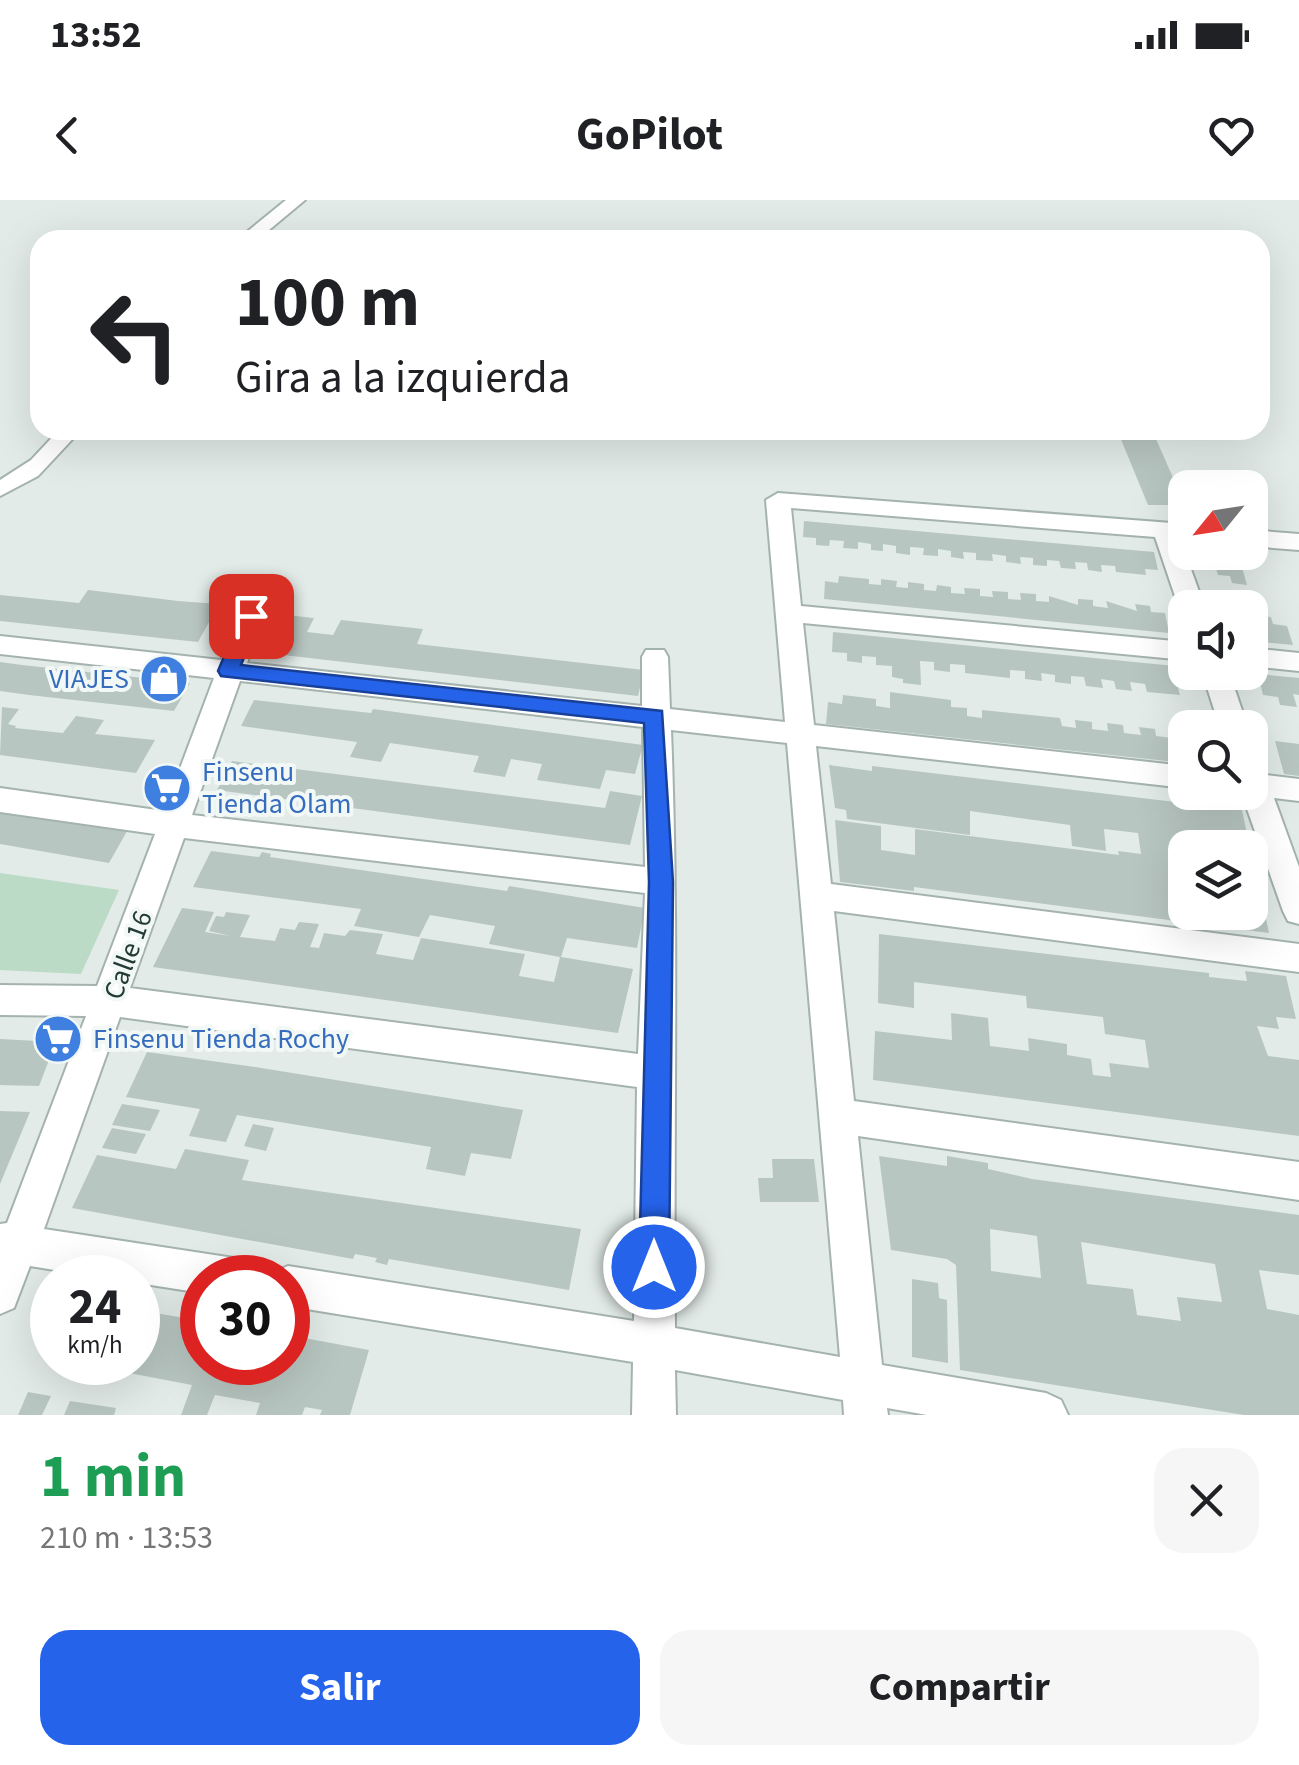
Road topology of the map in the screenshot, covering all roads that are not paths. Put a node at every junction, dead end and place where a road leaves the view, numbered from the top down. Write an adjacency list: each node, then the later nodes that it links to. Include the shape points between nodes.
1 (297, 200): 2 (street)
2 (259, 230)
3 (62, 440): 4 (street, via 20,480)
4 (0, 489)
5 (1168, 531): 8 (street, via 778,500)
6 (1268, 539): 7 (street)
7 (1299, 542)
8 (789, 613): 11 (street); 17 (street)
9 (251, 616): 15 (street, Calle 16)
10 (0, 645): 15 (street)
11 (1168, 649)
12 (655, 657): 16 (street)
13 (1268, 659): 14 (street)
14 (1299, 662)
15 (228, 671): 16 (street); 23 (street, Calle 16)
16 (654, 716): 17 (street); 24 (street)
17 (800, 733): 18 (street); 25 (street)
18 (1168, 775)
19 (1268, 783): 20 (street)
20 (1299, 790)
21 (0, 800): 23 (street)
22 (1263, 810): 26 (street)
23 (176, 824): 24 (street); 29 (street, Calle 16)
24 (661, 882): 30 (street)
25 (816, 896): 27 (street); 31 (street)
26 (1299, 911)
27 (1299, 958)
28 (0, 1000): 29 (street)
29 (111, 1001): 30 (street); 33 (street, Calle 16)
30 (654, 1073): 37 (street)
31 (836, 1116): 32 (street); 38 (street)
32 (1299, 1180)
33 (10, 1242): 34 (street); 36 (street, Calle 16)
34 (180, 1269)
35 (310, 1290): 37 (street)
36 (0, 1294)
37 (654, 1345): 38 (street); 39 (street)
38 (864, 1399): 40 (street)
39 (654, 1415)
40 (1046, 1415)

